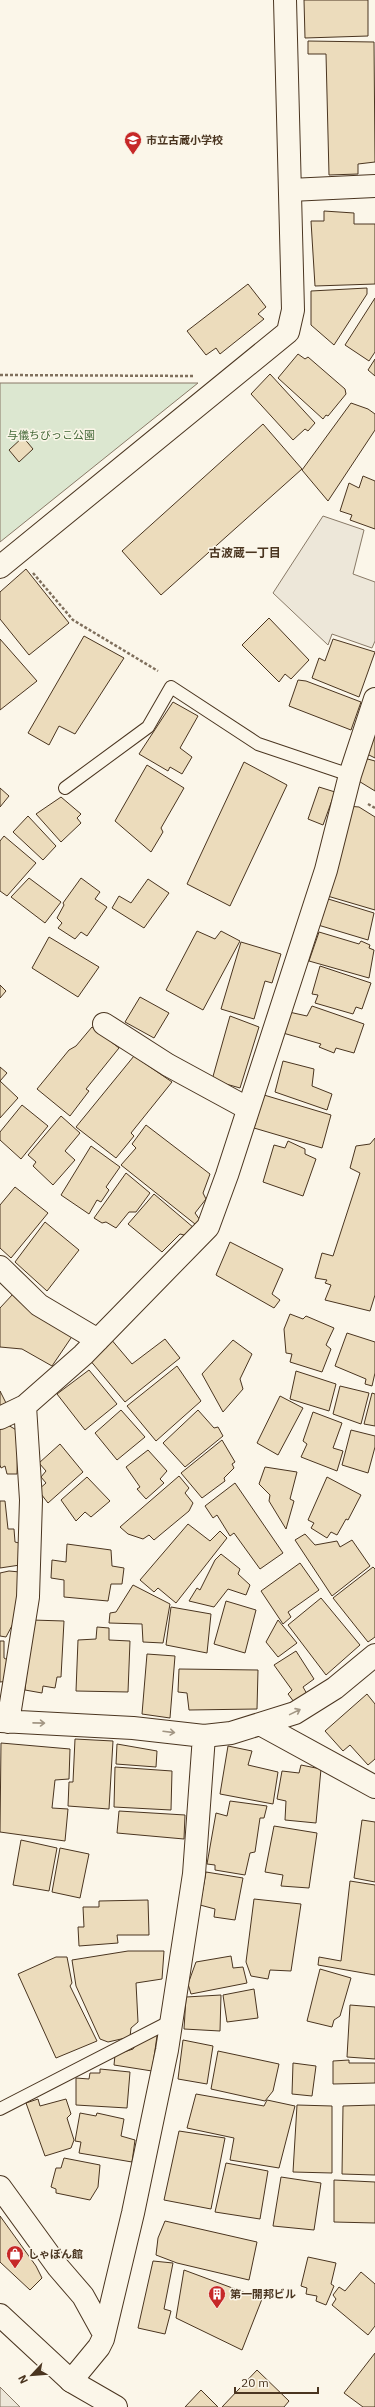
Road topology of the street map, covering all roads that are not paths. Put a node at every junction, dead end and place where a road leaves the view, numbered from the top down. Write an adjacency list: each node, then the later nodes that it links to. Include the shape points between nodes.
1 (285, 0): 3 (main road)
2 (375, 186): 3 (main road)
3 (290, 190): 4 (main road, via 293,310 288,332)
4 (0, 567)
5 (375, 699): 6 (main road)
6 (350, 774): 7 (lane, via 258,744 171,687 148,727); 9 (main road, via 326,870)
7 (65, 788)
8 (104, 1024): 9 (main road, via 168,1065)
9 (247, 1108): 11 (main road, via 208,1227)
10 (0, 1266): 11 (main road, via 39,1305)
11 (98, 1340): 12 (main road)
12 (25, 1406): 13 (main road); 15 (main road, via 31,1500 28,1596)
13 (0, 1418)
14 (375, 1655): 16 (main road, one-way to 14, via 295,1714 335,1688)
15 (4, 1722): 17 (main road, one-way to 17, via 133,1728)
16 (260, 1724): 17 (main road, via 232,1733); 18 (main road)
17 (204, 1736): 19 (main road, via 194,1874)
18 (375, 1787)
19 (171, 2021): 20 (lane); 23 (main road, via 133,2213)
20 (0, 2109)
21 (0, 2187): 23 (main road, via 58,2267 83,2296)
22 (3, 2322): 24 (main road)
23 (104, 2334): 24 (main road, via 100,2347)
24 (71, 2381): 25 (main road); 26 (main road)
25 (85, 2407)
26 (116, 2407)

